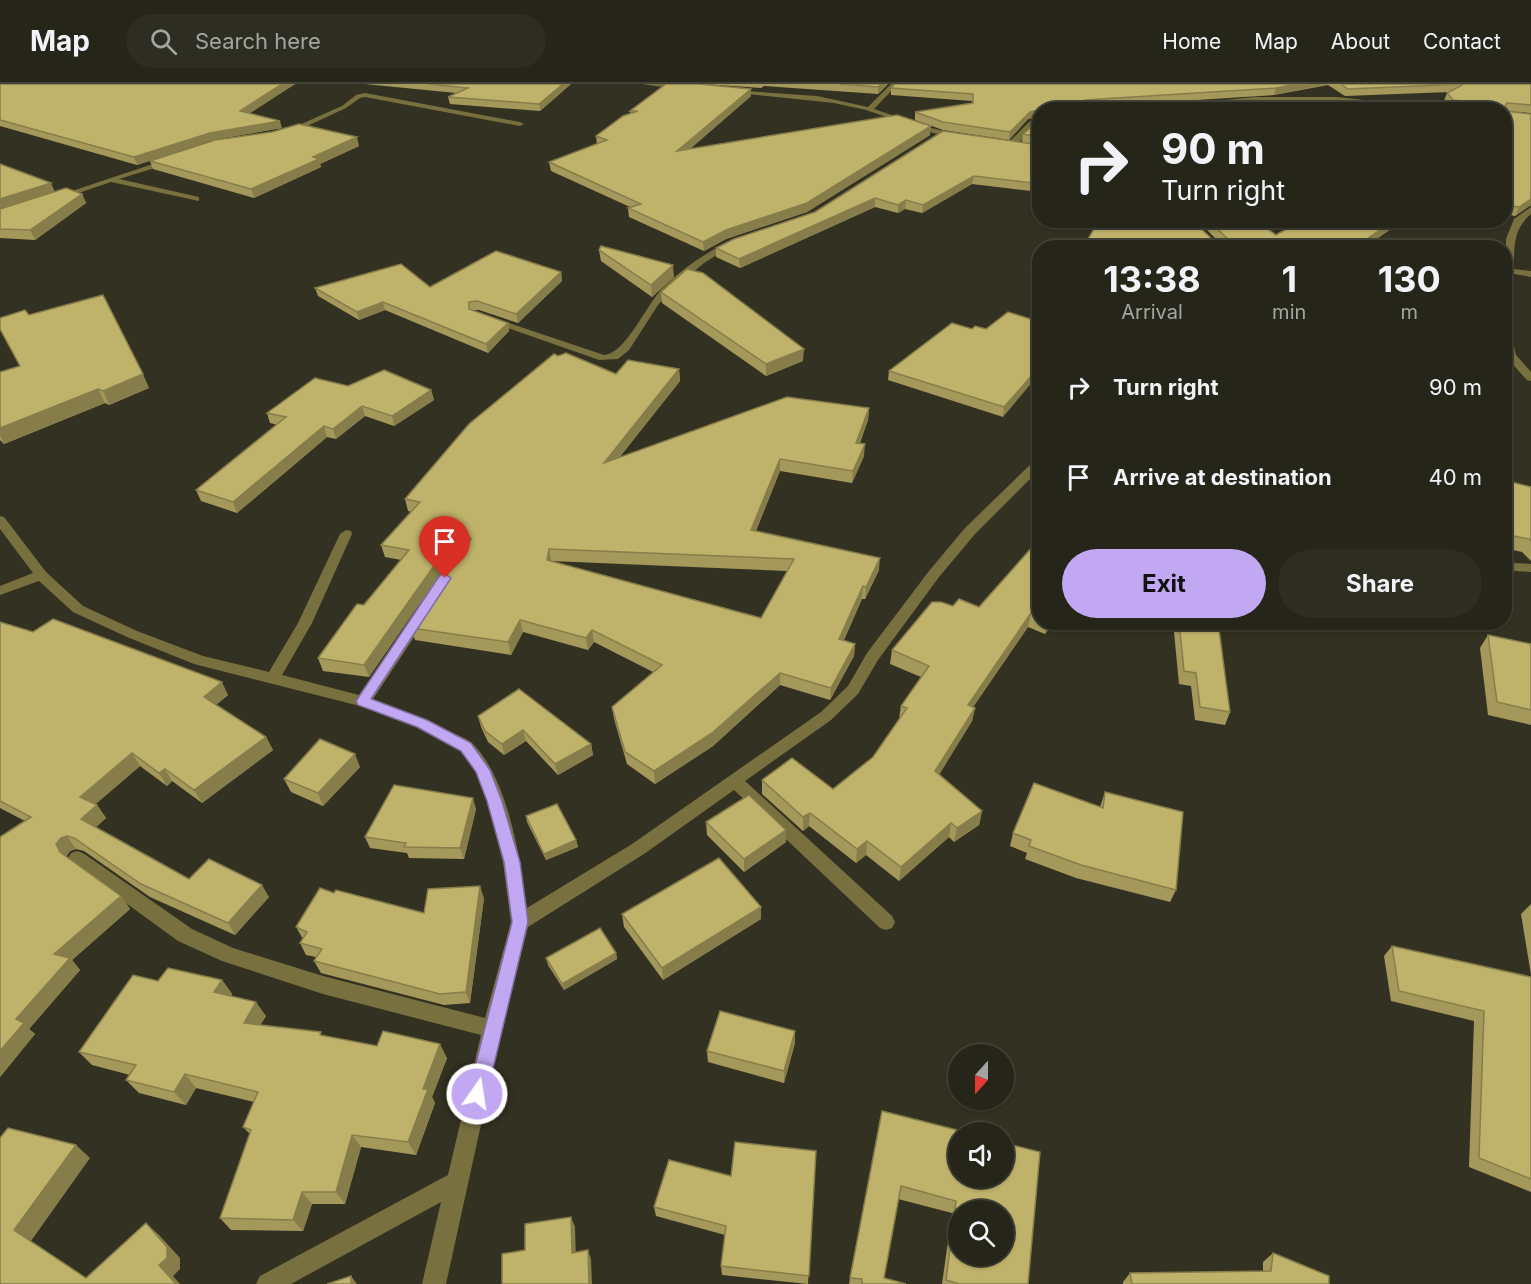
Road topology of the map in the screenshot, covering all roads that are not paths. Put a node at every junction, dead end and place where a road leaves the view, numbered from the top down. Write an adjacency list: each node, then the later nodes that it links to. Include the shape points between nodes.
1 (645, 84): 3 (street)
2 (895, 84): 7 (street)
3 (693, 89)
4 (724, 92): 7 (street, via 794,96)
5 (1227, 102): 6 (street)
6 (1357, 102)
7 (870, 109): 11 (street, via 936,136)
8 (520, 124): 10 (street, via 365,94 344,107)
9 (1032, 124): 12 (street, via 1007,144)
10 (274, 136)
11 (973, 139)
12 (1021, 146)
13 (183, 156): 14 (street)
14 (107, 179): 15 (street); 16 (street)
15 (196, 199)
16 (43, 202)
17 (1531, 210): 19 (street, via 1517,221)
18 (740, 240): 22 (street, via 703,258 680,279 656,301 628,344 611,358)
19 (1510, 240)
20 (1512, 271): 21 (street)
21 (1531, 274)
22 (475, 314)
23 (1512, 357): 25 (street)
24 (1512, 370): 25 (street)
25 (1527, 375)
26 (1032, 470): 36 (street, via 970,531 934,574 872,657 853,690 826,716)
27 (0, 520): 32 (street)
28 (346, 534): 34 (street, via 305,623)
29 (465, 550): 35 (street)
30 (1512, 567): 31 (street)
31 (1531, 568)
32 (41, 575): 33 (street); 34 (street, via 78,609 132,634 199,660)
33 (0, 591)
34 (272, 679): 35 (street)
35 (363, 701): 38 (street, via 422,723 466,747 483,770 512,862)
36 (734, 781): 38 (street, via 638,849); 39 (street)
37 (77, 858): 40 (street, via 185,935 229,955 323,985)
38 (520, 922): 40 (street)
39 (886, 922)
40 (492, 1029): 41 (street)
41 (457, 1182): 42 (street); 43 (street)
42 (268, 1284)
43 (434, 1284)

